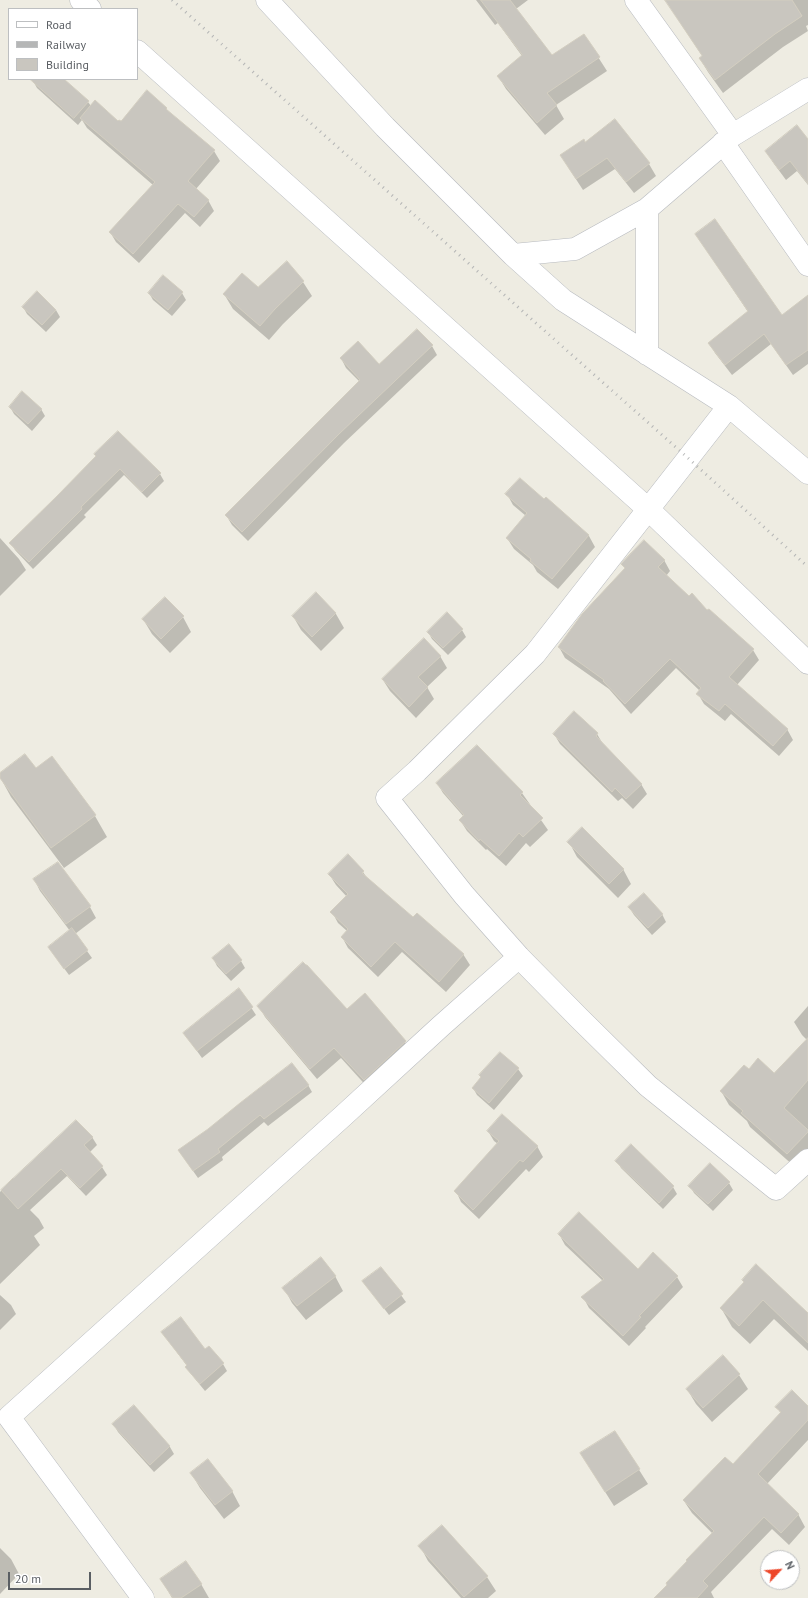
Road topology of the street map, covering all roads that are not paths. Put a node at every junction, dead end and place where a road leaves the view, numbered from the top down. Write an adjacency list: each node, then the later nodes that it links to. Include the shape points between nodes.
1 (81, 0): 4 (street)
2 (267, 0): 9 (street, via 385,127)
3 (636, 0): 7 (street)
4 (89, 8)
5 (138, 52): 14 (street)
6 (808, 88): 7 (street)
7 (728, 139): 8 (street); 10 (street)
8 (647, 209): 9 (street, via 575,249); 11 (street)
9 (513, 256): 11 (street, via 563,300)
10 (808, 265)
11 (647, 354): 12 (street)
12 (730, 406): 13 (street); 14 (street)
13 (808, 473)
14 (648, 509): 15 (street); 16 (street, via 535,654 388,798 464,896)
15 (808, 663)
16 (519, 957): 17 (street, via 648,1086 776,1188); 18 (street, via 9,1417)
17 (808, 1160)
18 (143, 1598)

